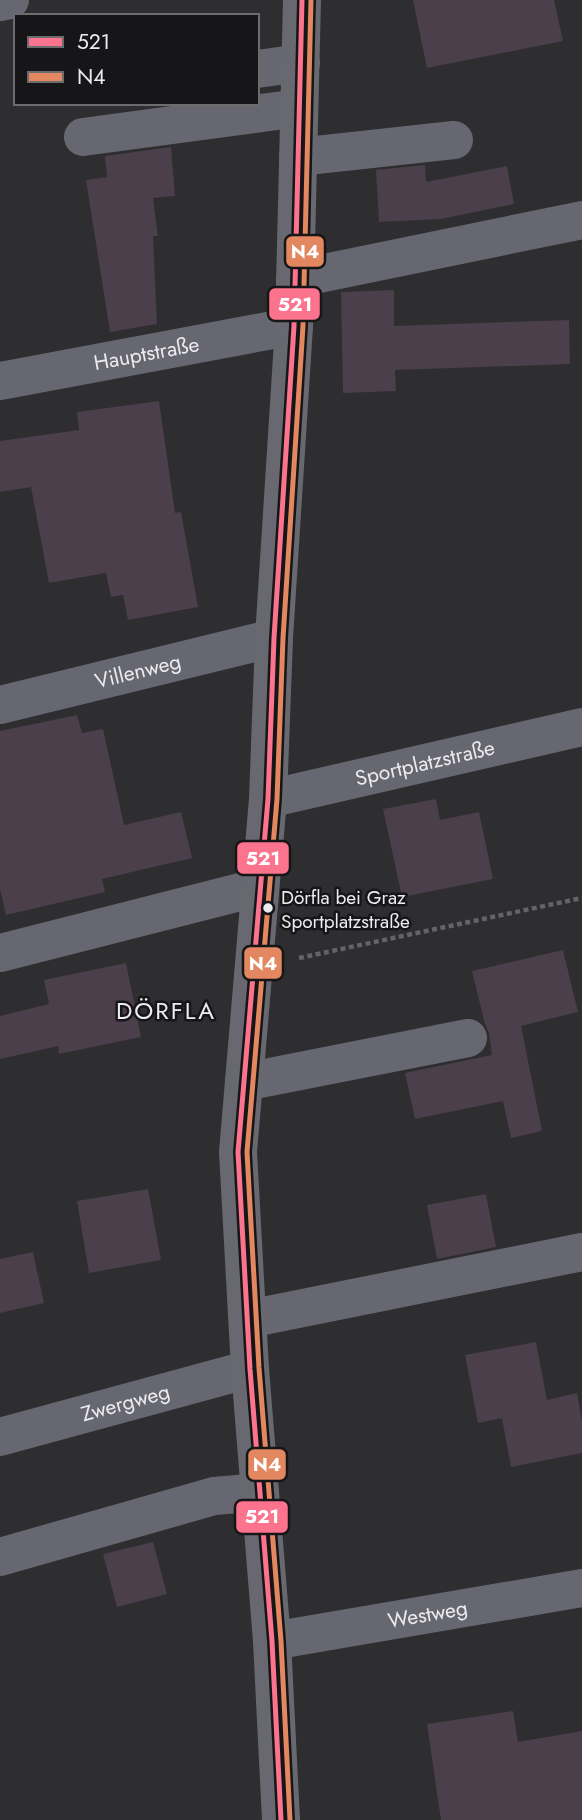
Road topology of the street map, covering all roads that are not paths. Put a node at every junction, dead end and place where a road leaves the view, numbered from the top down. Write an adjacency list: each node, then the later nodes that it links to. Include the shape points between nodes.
1 (10, 0): 3 (street)
2 (302, 0): 4 (main road)
3 (0, 2)
4 (301, 63): 5 (street); 6 (main road)
5 (259, 69)
6 (299, 108): 7 (street); 9 (main road)
7 (83, 137)
8 (454, 140): 9 (street)
9 (298, 157): 11 (main road)
10 (582, 220): 11 (street)
11 (295, 279): 12 (main road)
12 (294, 326): 13 (street, Hauptstraße); 14 (main road)
13 (0, 381)
14 (274, 638): 15 (street, Villenweg); 17 (main road)
15 (0, 705)
16 (582, 727): 17 (street, Sportplatzstraße)
17 (268, 799): 18 (main road)
18 (260, 887): 19 (street); 21 (main road)
19 (0, 953)
20 (468, 1038): 21 (street)
21 (244, 1082): 23 (main road, via 238,1152)
22 (582, 1252): 23 (street)
23 (248, 1319): 24 (main road)
24 (250, 1369): 25 (street, Zwergweg); 26 (main road)
25 (0, 1437)
26 (260, 1492): 27 (street, via 214,1496); 29 (main road)
27 (0, 1557)
28 (582, 1588): 29 (street, Westweg)
29 (272, 1641): 30 (main road)
30 (281, 1820)

